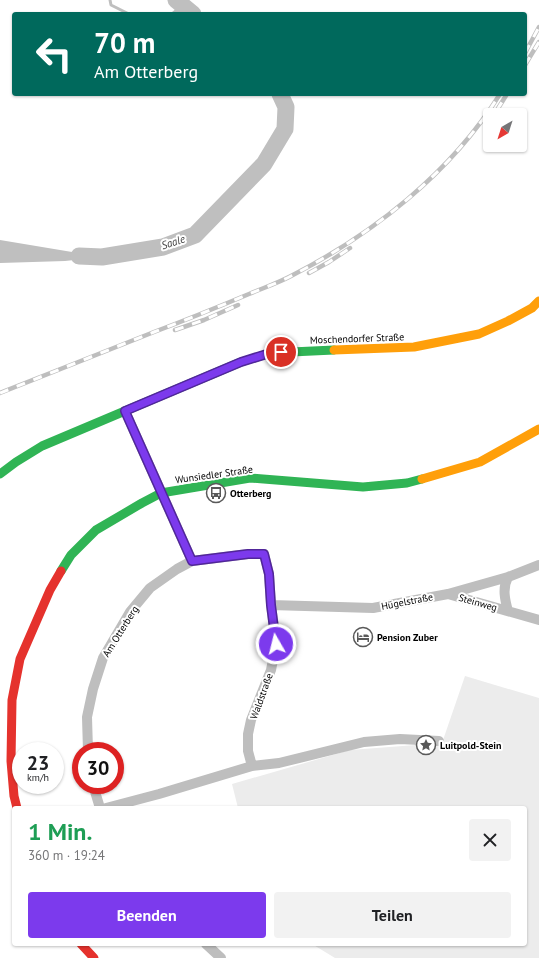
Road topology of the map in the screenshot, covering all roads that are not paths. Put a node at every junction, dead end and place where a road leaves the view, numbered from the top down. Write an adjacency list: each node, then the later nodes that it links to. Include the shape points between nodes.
1 (539, 301): 2 (main road, Moschendorfer Straße, via 532,308 479,334 414,347 270,353 241,362)
2 (125, 411): 4 (main road, Moschendorfer Straße, via 42,446); 5 (street)
3 (539, 429): 5 (main road, Wunsiedler Straße, via 480,462 407,483 363,487 250,478)
4 (0, 474)
5 (161, 493): 7 (street); 18 (main road, Wunsiedler Straße, via 96,530 71,555 50,590 20,659 12,700 11,761)
6 (264, 554): 7 (street, Am Otterberg); 11 (street, Waldstraße, via 269,574)
7 (192, 561): 15 (street, Am Otterberg, via 150,588 130,612 103,658 92,689 87,717)
8 (539, 565): 9 (street, Hügelstraße)
9 (508, 578): 10 (street, Hügelstraße); 12 (street, Steinweg, via 505,583 505,599)
10 (448, 594): 11 (street, Hügelstraße, via 374,608); 12 (street, Steinweg)
11 (271, 605): 16 (street, Waldstraße, via 276,644 271,670 248,734 248,751)
12 (508, 611): 13 (street, Steinweg)
13 (539, 620)
14 (439, 741): 16 (street, via 400,739 364,742 279,763)
15 (88, 742)
16 (252, 766): 20 (street)
17 (96, 794): 19 (street)
18 (16, 806)
19 (99, 806)
20 (113, 806)
21 (83, 946): 23 (main road)
22 (208, 946): 24 (street)
23 (94, 958)
24 (221, 958)

